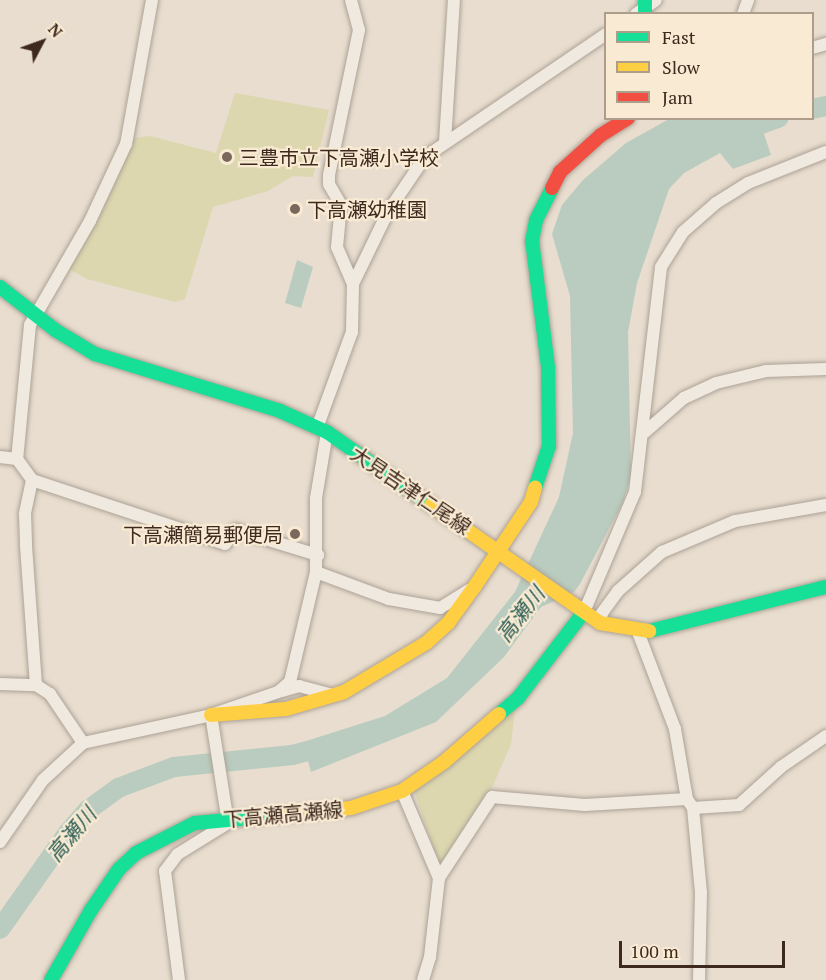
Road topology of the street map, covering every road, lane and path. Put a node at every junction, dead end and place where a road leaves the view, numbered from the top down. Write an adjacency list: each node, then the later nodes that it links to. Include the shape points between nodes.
1 (152, 0): 10 (street, via 126,144 90,221)
2 (351, 0): 8 (street, via 359,30 329,184 341,205 336,247)
3 (454, 0): 6 (street)
4 (604, 35): 6 (street)
5 (625, 120): 18 (main road, via 567,165 536,220 533,269 548,367 549,446 531,502)
6 (445, 142): 8 (street, via 425,157 389,210)
7 (826, 152): 13 (street, via 740,188 716,203 674,244 661,267)
8 (353, 284): 12 (street, via 352,332)
9 (0, 287): 10 (main road, 大見吉津仁尾線)
10 (36, 316): 12 (main road, 大見吉津仁尾線, via 72,342 110,360 280,411); 15 (street, via 30,325)
11 (826, 369): 13 (street, via 766,372 705,387 684,398)
12 (322, 430): 18 (main road, 大見吉津仁尾線); 19 (street, via 316,498)
13 (645, 432): 23 (street, via 635,492)
14 (0, 457): 15 (street)
15 (17, 459): 16 (street)
16 (32, 480): 19 (street, via 225,544 236,530); 27 (street, via 25,514)
17 (826, 505): 24 (street, via 735,521 703,531 662,552 618,591)
18 (499, 550): 21 (main road); 23 (main road, 大見吉津仁尾線)
19 (318, 555): 20 (street)
20 (316, 572): 21 (street, via 389,599 440,608); 28 (street, via 290,682)
21 (475, 586): 29 (main road, via 449,622 426,643)
22 (826, 587): 25 (main road, 大見吉津仁尾線, via 669,629)
23 (584, 612): 24 (main road, 大見吉津仁尾線); 33 (main road, 下高瀬高瀬線, via 518,698 444,762)
24 (600, 623): 25 (main road, 大見吉津仁尾線)
25 (638, 632): 34 (street, via 675,729)
26 (0, 684): 27 (street)
27 (36, 686): 32 (street, via 63,709)
28 (278, 692): 29 (street, via 299,686); 30 (street)
29 (333, 695): 30 (main road, via 286,709)
30 (211, 715): 32 (street); 35 (street)
31 (826, 736): 34 (street, via 781,767 739,805)
32 (83, 743): 36 (street, via 44,780)
33 (402, 791): 35 (main road, 下高瀬高瀬線, via 351,808); 37 (street)
34 (690, 804): 37 (street, via 585,805 543,798 492,797); 41 (street, via 701,893)
35 (224, 819): 38 (main road, 下高瀬高瀬線, via 195,823 136,853 91,910); 39 (street, via 228,824 177,854 165,871)
36 (0, 843)
37 (439, 878): 40 (street, via 430,957)
38 (51, 980)
39 (179, 980)
40 (423, 980)
41 (699, 980)

